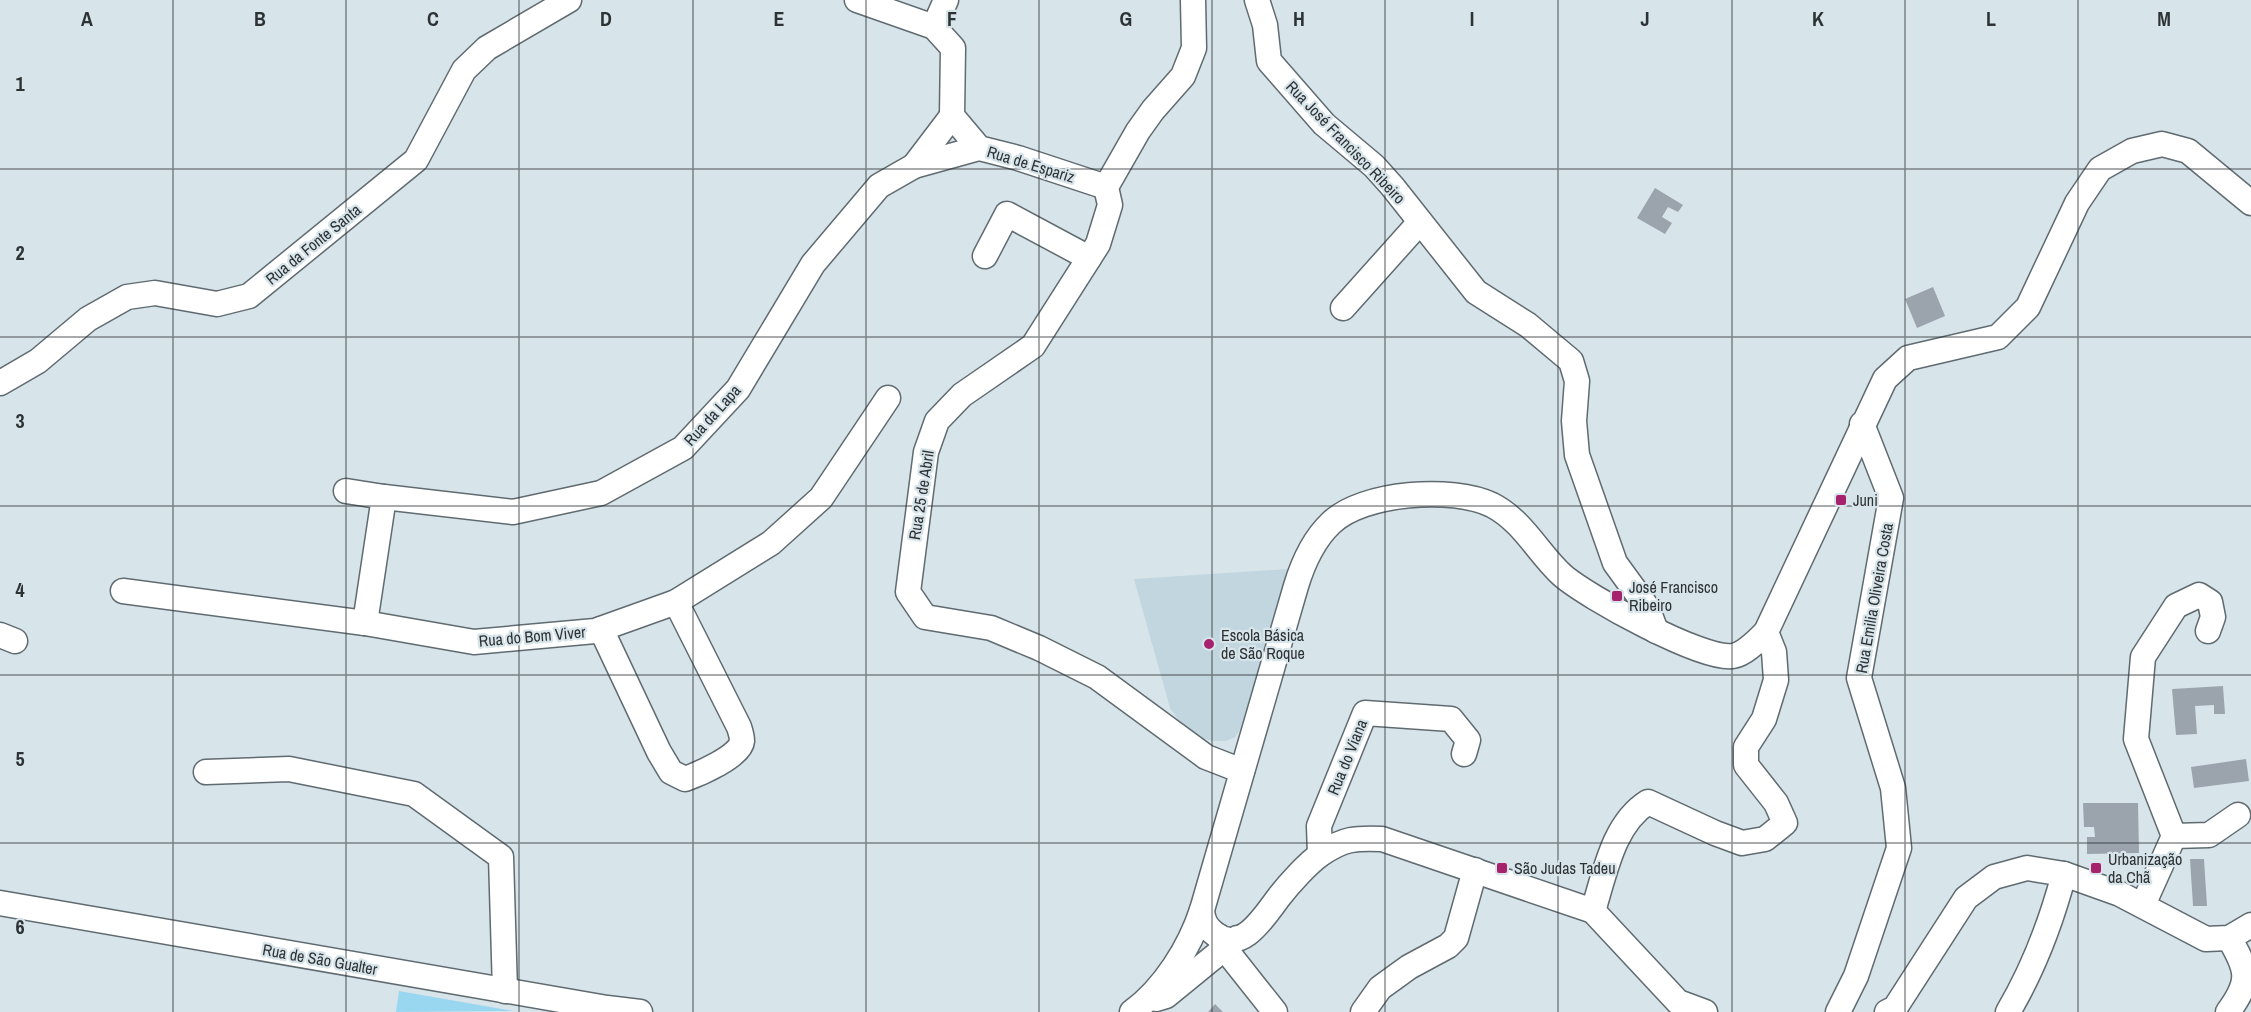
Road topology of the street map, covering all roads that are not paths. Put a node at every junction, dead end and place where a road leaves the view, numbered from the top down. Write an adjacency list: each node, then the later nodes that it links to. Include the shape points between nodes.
1 (568, 0): 16 (street, Rua da Fonte Santa, via 487,48 464,70 416,160 249,296 217,304 155,293 127,297 88,319 38,361)
2 (857, 0): 6 (street)
3 (946, 0): 6 (street)
4 (1193, 0): 10 (street, via 1194,48 1183,76 1138,131)
5 (1257, 0): 12 (street, Rua José Francisco Ribeiro, via 1265,25 1269,61 1324,124 1374,166)
6 (934, 27): 7 (street, via 953,48)
7 (952, 116): 8 (street, Rua de Espariz); 9 (street)
8 (979, 148): 9 (street); 10 (street, Rua de Espariz)
9 (914, 166): 20 (street, Rua da Lapa, via 879,186 813,264 738,389 683,448 601,493 513,512)
10 (1106, 187): 14 (street, Rua 25 de Abril, via 1110,205 1098,244)
11 (2251, 203): 18 (street, via 2188,151 2162,144 2132,151 2100,169 2077,203 2028,306 1998,337 1908,358 1885,379)
12 (1420, 222): 15 (street); 25 (street, Rua José Francisco Ribeiro, via 1476,292 1528,325 1571,360 1577,381 1577,455 1615,563 1647,607)
13 (985, 256): 14 (street, via 1007,214)
14 (1089, 258): 29 (street, Rua 25 de Abril, via 1034,346 962,395 937,421 926,452 908,592 925,617 991,628 1097,677 1206,757)
15 (1343, 308)
16 (0, 383)
17 (888, 398): 22 (street, Rua do Bom Viver, via 820,498 771,543)
18 (1862, 424): 27 (street); 48 (street, Rua Emilia Oliveira Costa, via 1891,498 1859,678 1893,788 1899,848 1856,976)
19 (346, 491): 20 (street, Rua da Lapa)
20 (384, 497): 23 (street)
21 (123, 591): 23 (street, Rua do Bom Viver)
22 (676, 602): 24 (street, Rua do Bom Viver); 24 (street, via 739,727 742,741 738,751 697,775 685,779 671,772)
23 (365, 623): 24 (street, Rua do Bom Viver, via 474,642)
24 (602, 629)
25 (1656, 631): 27 (street, via 1710,654 1734,656); 29 (street, via 1589,595 1562,574 1512,519 1492,505 1445,493 1383,499 1353,509 1332,522 1302,566)
26 (2208, 631): 32 (street, via 2213,617 2210,602 2199,595 2176,606 2143,657 2136,740)
27 (1766, 632): 38 (street, via 1774,651 1776,680 1764,718 1746,747 1746,765 1776,803 1785,823 1765,839 1742,843 1648,802 1634,811 1614,845)
28 (1464, 754): 33 (street, Rua do Viana, via 1468,740 1451,719 1365,713 1319,826)
29 (1242, 771): 41 (street)
30 (206, 772): 42 (street, via 290,769 414,794 501,857)
31 (2238, 814): 32 (street, via 2209,836)
32 (2174, 836): 37 (street)
33 (1320, 854): 34 (street, via 1351,837 1382,839); 41 (street, via 1258,926 1249,933)
34 (1475, 870): 38 (street); 46 (street, via 1456,938 1380,988)
35 (2064, 874): 37 (street); 49 (street, via 2027,868 1994,877 1966,898 1895,1008); 50 (street, via 2036,958)
36 (0, 903): 42 (street, Rua de São Gualter)
37 (2143, 905): 40 (street, via 2206,939)
38 (1593, 911): 47 (street, via 1678,1002)
39 (2251, 925): 40 (street)
40 (2229, 938): 51 (street, via 2247,970 2242,997)
41 (1219, 940): 43 (street, via 1166,996); 45 (street)
42 (505, 991): 44 (street, Rua de São Gualter)
43 (1142, 1009)
44 (640, 1012)
45 (1275, 1012)
46 (1363, 1012)
47 (1705, 1012)
48 (1838, 1012)
49 (1887, 1012)
50 (2008, 1012)
51 (2229, 1012)

